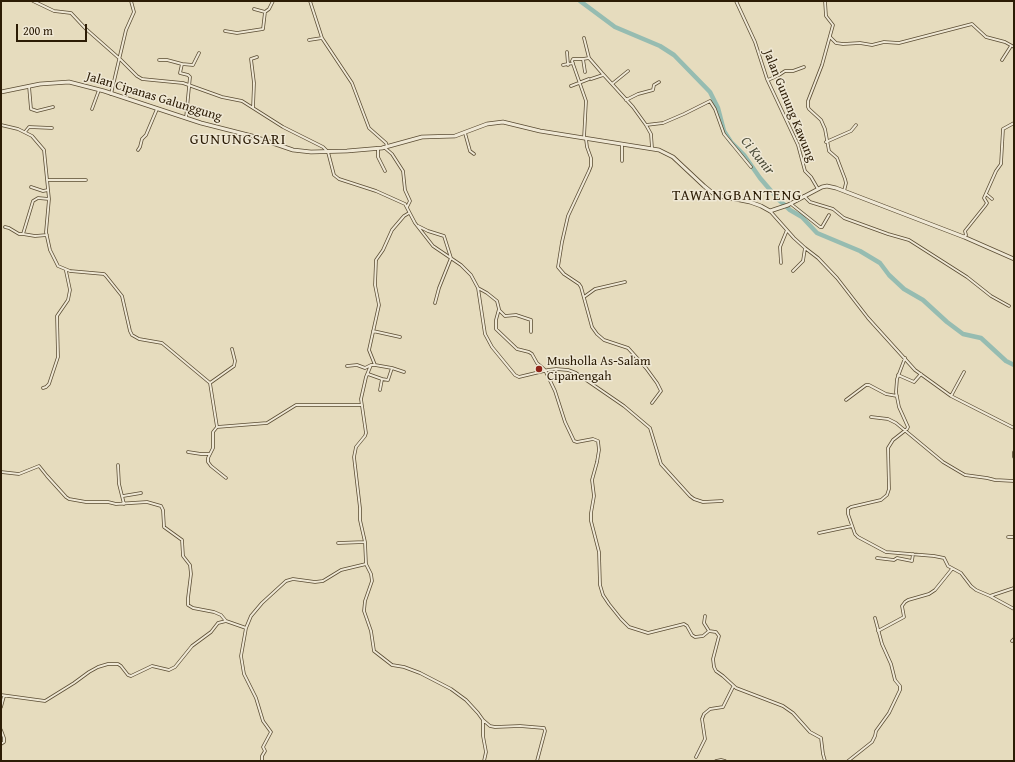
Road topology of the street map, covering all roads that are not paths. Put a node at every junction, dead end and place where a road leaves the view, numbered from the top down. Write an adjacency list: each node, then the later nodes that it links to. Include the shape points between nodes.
1 (33, 1): 20 (street, via 54,11 71,14)
2 (131, 1): 20 (street, via 134,12 126,30)
3 (273, 1): 8 (street, via 269,10)
4 (310, 1): 11 (street)
5 (736, 1): 32 (street, Jalan Gunung Kawung, via 755,42)
6 (825, 1): 10 (street, via 826,16 833,25)
7 (254, 9): 8 (street)
8 (265, 12): 9 (street, via 262,30 237,33)
9 (224, 31)
10 (830, 37): 14 (street, via 840,44 899,43 972,24 986,37); 56 (street, via 808,101 809,109 822,122)
11 (322, 38): 13 (street); 58 (street, via 352,83 369,128 386,143)
12 (584, 38): 19 (street)
13 (309, 40)
14 (1011, 46): 15 (street); 23 (street)
15 (1014, 47)
16 (567, 52): 26 (street)
17 (199, 53): 25 (street, via 193,65)
18 (257, 57): 44 (street, via 251,59 254,83)
19 (589, 58): 21 (street); 31 (street)
20 (120, 59): 36 (street, via 142,79 176,81); 41 (street)
21 (583, 59): 24 (street, via 573,59); 30 (street)
22 (159, 60): 25 (street)
23 (1002, 60)
24 (573, 63): 26 (street); 33 (street)
25 (182, 64): 36 (street, via 180,74 189,76)
26 (568, 64): 27 (street)
27 (563, 65)
28 (804, 67): 32 (street, via 793,71 785,70)
29 (628, 71): 35 (street)
30 (585, 72)
31 (603, 75): 33 (street); 35 (street)
32 (768, 80): 70 (street, Jalan Gunung Kawung, via 796,141 805,171)
33 (580, 82): 37 (street); 55 (street, via 586,101)
34 (659, 82): 42 (street, via 654,85 653,90)
35 (612, 84): 42 (street)
36 (190, 86): 44 (street, via 242,102); 47 (street)
37 (571, 86)
38 (29, 87): 39 (street, Jalan Cipanas Galunggung, via 69,82); 40 (street, Jalan Cipanas Galunggung); 43 (street, via 31,109 38,111)
39 (99, 90): 41 (street, Jalan Cipanas Galunggung); 45 (street)
40 (1, 92)
41 (110, 94): 46 (street, Jalan Cipanas Galunggung)
42 (626, 100): 50 (street)
43 (53, 107)
44 (253, 108): 62 (street, via 323,147)
45 (92, 109)
46 (157, 109): 47 (street, Jalan Cipanas Galunggung); 61 (street)
47 (186, 118): 62 (street, Jalan Cipanas Galunggung, via 293,150)
48 (1014, 123): 73 (street, via 1003,129 1001,164)
49 (1, 124): 53 (street)
50 (646, 125): 60 (street); 65 (street, via 663,123 710,101 716,109 726,137)
51 (856, 125): 56 (street)
52 (52, 128): 53 (street, via 29,127)
53 (25, 132): 67 (street, via 44,150)
54 (465, 133): 55 (street, Jalan Cipanas Galunggung, via 487,124 504,122); 58 (street, Jalan Cipanas Galunggung, via 455,136 422,137); 63 (street, via 470,151)
55 (585, 138): 57 (street, Jalan Cipanas Galunggung); 96 (street, via 591,166 568,216 558,264 560,271 579,284)
56 (826, 142): 72 (street, via 828,151 837,158 843,172 846,183)
57 (622, 143): 60 (street, Jalan Cipanas Galunggung); 64 (street)
58 (386, 147): 59 (street, Jalan Cipanas Galunggung); 78 (street, via 403,171 405,190 410,201)
59 (378, 148): 62 (street, Jalan Cipanas Galunggung); 66 (street, via 378,157)
60 (652, 148): 79 (street, Jalan Cipanas Galunggung, via 673,157 716,194 750,202)
61 (138, 150)
62 (326, 152): 78 (street, via 335,176 403,202)
63 (474, 154)
64 (622, 161)
65 (751, 167)
66 (385, 170)
67 (47, 180): 68 (street); 71 (street)
68 (86, 180)
69 (32, 187): 71 (street)
70 (818, 189): 72 (street, via 826,186); 74 (street)
71 (48, 190): 75 (street)
72 (844, 191): 87 (street)
73 (986, 194): 76 (street); 87 (street, via 984,198 987,203 965,231)
74 (804, 196): 77 (street); 98 (street, via 810,202 833,209 844,218 909,240)
75 (49, 199): 85 (street, via 38,198 33,201); 86 (street)
76 (992, 199)
77 (789, 204): 79 (street); 81 (street, via 820,227)
78 (407, 207): 80 (street)
79 (770, 211): 84 (street)
80 (409, 212): 82 (street); 100 (street, via 392,230 376,260 374,285 378,306)
81 (829, 215)
82 (417, 225): 89 (street, via 438,251); 89 (street, via 444,236)
83 (5, 227): 85 (street)
84 (787, 230): 88 (street); 91 (street, via 780,247)
85 (23, 234): 86 (street)
86 (47, 235): 92 (street, via 48,244 58,266)
87 (964, 237): 90 (street)
88 (805, 248): 93 (street, via 803,262); 104 (street, via 837,278 868,318)
89 (451, 258): 95 (street, via 471,275); 97 (street)
90 (1014, 258)
91 (781, 262)
92 (66, 270): 116 (street, via 105,275 122,296 132,335 138,339 162,343); 117 (street, via 70,290 68,300 57,316 58,356 48,384)
93 (793, 271)
94 (625, 282): 96 (street, via 595,289)
95 (478, 288): 99 (street, via 494,298); 110 (street, via 485,334 515,375 519,377)
96 (584, 297): 122 (street, via 592,327 597,334 604,340 628,348 657,383 661,391)
97 (435, 303)
98 (1009, 306)
99 (499, 309): 101 (street, via 505,316 516,315 531,319); 110 (street, via 496,329 516,349 532,354)
100 (373, 331): 102 (street); 105 (street, via 369,350)
101 (531, 332)
102 (400, 338)
103 (232, 349): 116 (street, via 234,366)
104 (905, 358): 113 (street); 114 (street)
105 (375, 364): 106 (street); 108 (street)
106 (371, 365): 107 (street, via 365,368); 112 (street)
107 (347, 366)
108 (392, 368): 109 (street); 115 (street, via 388,380)
109 (404, 372)
110 (546, 372): 138 (street, via 556,369 573,371 624,406 650,428 661,464 690,496 703,502); 157 (street, via 574,441 598,441 599,450 592,480 594,496 591,522 599,552 600,585 603,595 630,627 652,633 684,624 695,637 703,636)
111 (964, 372): 120 (street)
112 (368, 374): 115 (street); 123 (street)
113 (921, 374): 114 (street, via 914,382); 120 (street)
114 (898, 375): 119 (street)
115 (382, 379): 118 (street)
116 (210, 383): 125 (street)
117 (43, 388)
118 (380, 390)
119 (897, 396): 121 (street, via 866,385); 127 (street, via 898,407 908,425)
120 (951, 396): 126 (street)
121 (846, 400)
122 (652, 403)
123 (361, 405): 125 (street, via 296,405 267,423); 144 (street, via 366,433 356,447 354,457)
124 (871, 417): 127 (street, via 888,419)
125 (217, 427): 130 (street, via 213,432 214,446)
126 (1014, 428)
127 (905, 431): 135 (street, via 957,472); 140 (street, via 893,440 888,448 887,495 881,500 849,508)
128 (188, 452): 130 (street)
129 (1014, 452): 131 (street)
130 (210, 454): 134 (street, via 209,464)
131 (1014, 456)
132 (118, 465): 137 (street)
133 (1, 472): 139 (street, via 20,474 39,466 66,497 86,502)
134 (226, 478)
135 (1014, 481)
136 (141, 493): 137 (street)
137 (122, 496): 139 (street)
138 (722, 501)
139 (124, 504): 155 (street, via 147,502 161,506 164,527 182,540 183,556 190,565 188,605 214,612)
140 (852, 526): 141 (street); 146 (street, via 858,538 883,551)
141 (819, 533)
142 (1008, 537): 143 (street)
143 (1014, 537)
144 (364, 542): 145 (street); 148 (street)
145 (338, 543)
146 (913, 554): 147 (street, via 912,561); 149 (street, via 944,558)
147 (877, 558)
148 (366, 564): 156 (street, via 341,570 323,581 286,581 262,603 251,616); 162 (street, via 372,581 364,602 364,611 375,652 392,665 412,670 456,692 472,705)
149 (952, 569): 151 (street, via 961,573 976,590); 158 (street, via 933,592 905,602 902,606 905,616)
150 (1014, 588): 151 (street)
151 (990, 596): 152 (street)
152 (1014, 609)
153 (706, 616): 157 (street, via 704,623)
154 (875, 618): 158 (street)
155 (226, 621): 156 (street); 160 (street, via 218,623 211,632 197,641 178,664 169,670 152,666 131,676 118,664 108,664 89,672 45,701)
156 (246, 628): 167 (street, via 241,656 244,672 263,721 271,732 263,747 265,751)
157 (709, 631): 159 (street, via 716,632 719,636 714,654 714,667)
158 (878, 631): 173 (street, via 900,689 872,742)
159 (733, 686): 165 (street, via 723,707 708,709 703,717 705,739); 166 (street, via 789,710 810,732 821,738)
160 (2, 695): 161 (street)
161 (1, 707)
162 (483, 720): 168 (street, via 486,752); 169 (street, via 494,727 544,728)
163 (1, 730): 164 (street, via 4,738)
164 (1, 744)
165 (696, 757)
166 (825, 760): 172 (street)
167 (262, 761)
168 (484, 761)
169 (537, 761)
170 (716, 761): 171 (street)
171 (725, 761)
172 (821, 761)
173 (848, 761)

